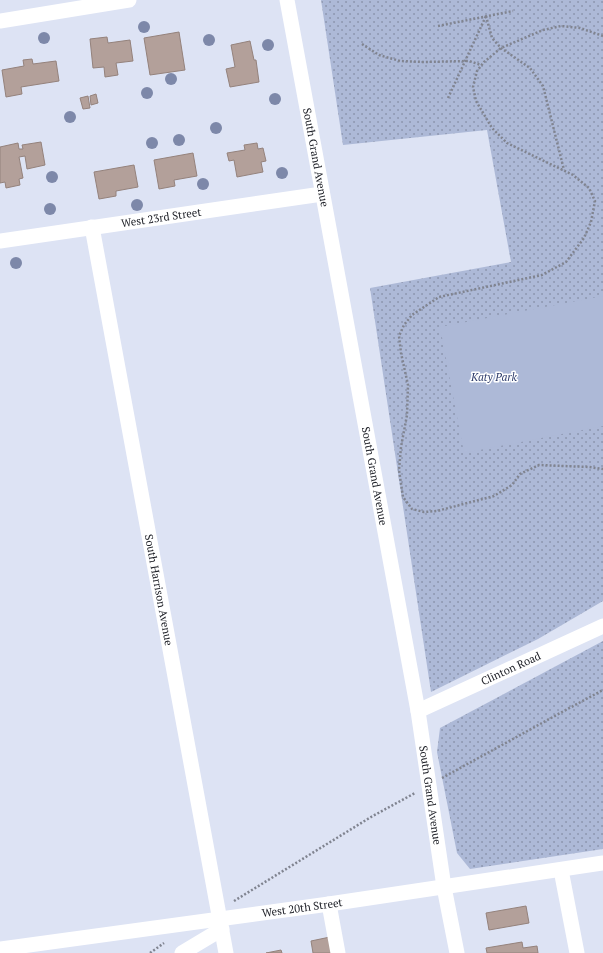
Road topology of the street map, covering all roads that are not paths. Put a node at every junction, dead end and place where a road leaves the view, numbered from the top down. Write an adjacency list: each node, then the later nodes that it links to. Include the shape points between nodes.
1 (129, 0): 3 (street)
2 (287, 0): 4 (street, South Grand Avenue)
3 (0, 21)
4 (322, 194): 5 (street, West 23rd Street); 8 (street, South Grand Avenue)
5 (92, 227): 6 (street, West 23rd Street); 13 (street, South Harrison Avenue)
6 (0, 241)
7 (603, 626): 8 (street, Clinton Road)
8 (418, 711): 11 (street, South Grand Avenue)
9 (603, 863): 10 (street, West 20th Street)
10 (561, 870): 11 (street, West 20th Street); 19 (street)
11 (444, 886): 12 (street, West 20th Street); 18 (street, South Grand Avenue)
12 (329, 904): 13 (street, West 20th Street); 17 (street)
13 (220, 919): 14 (street, West 20th Street); 15 (street); 16 (street, South Harrison Avenue)
14 (0, 949)
15 (182, 953)
16 (226, 953)
17 (338, 953)
18 (457, 953)
19 (577, 953)

